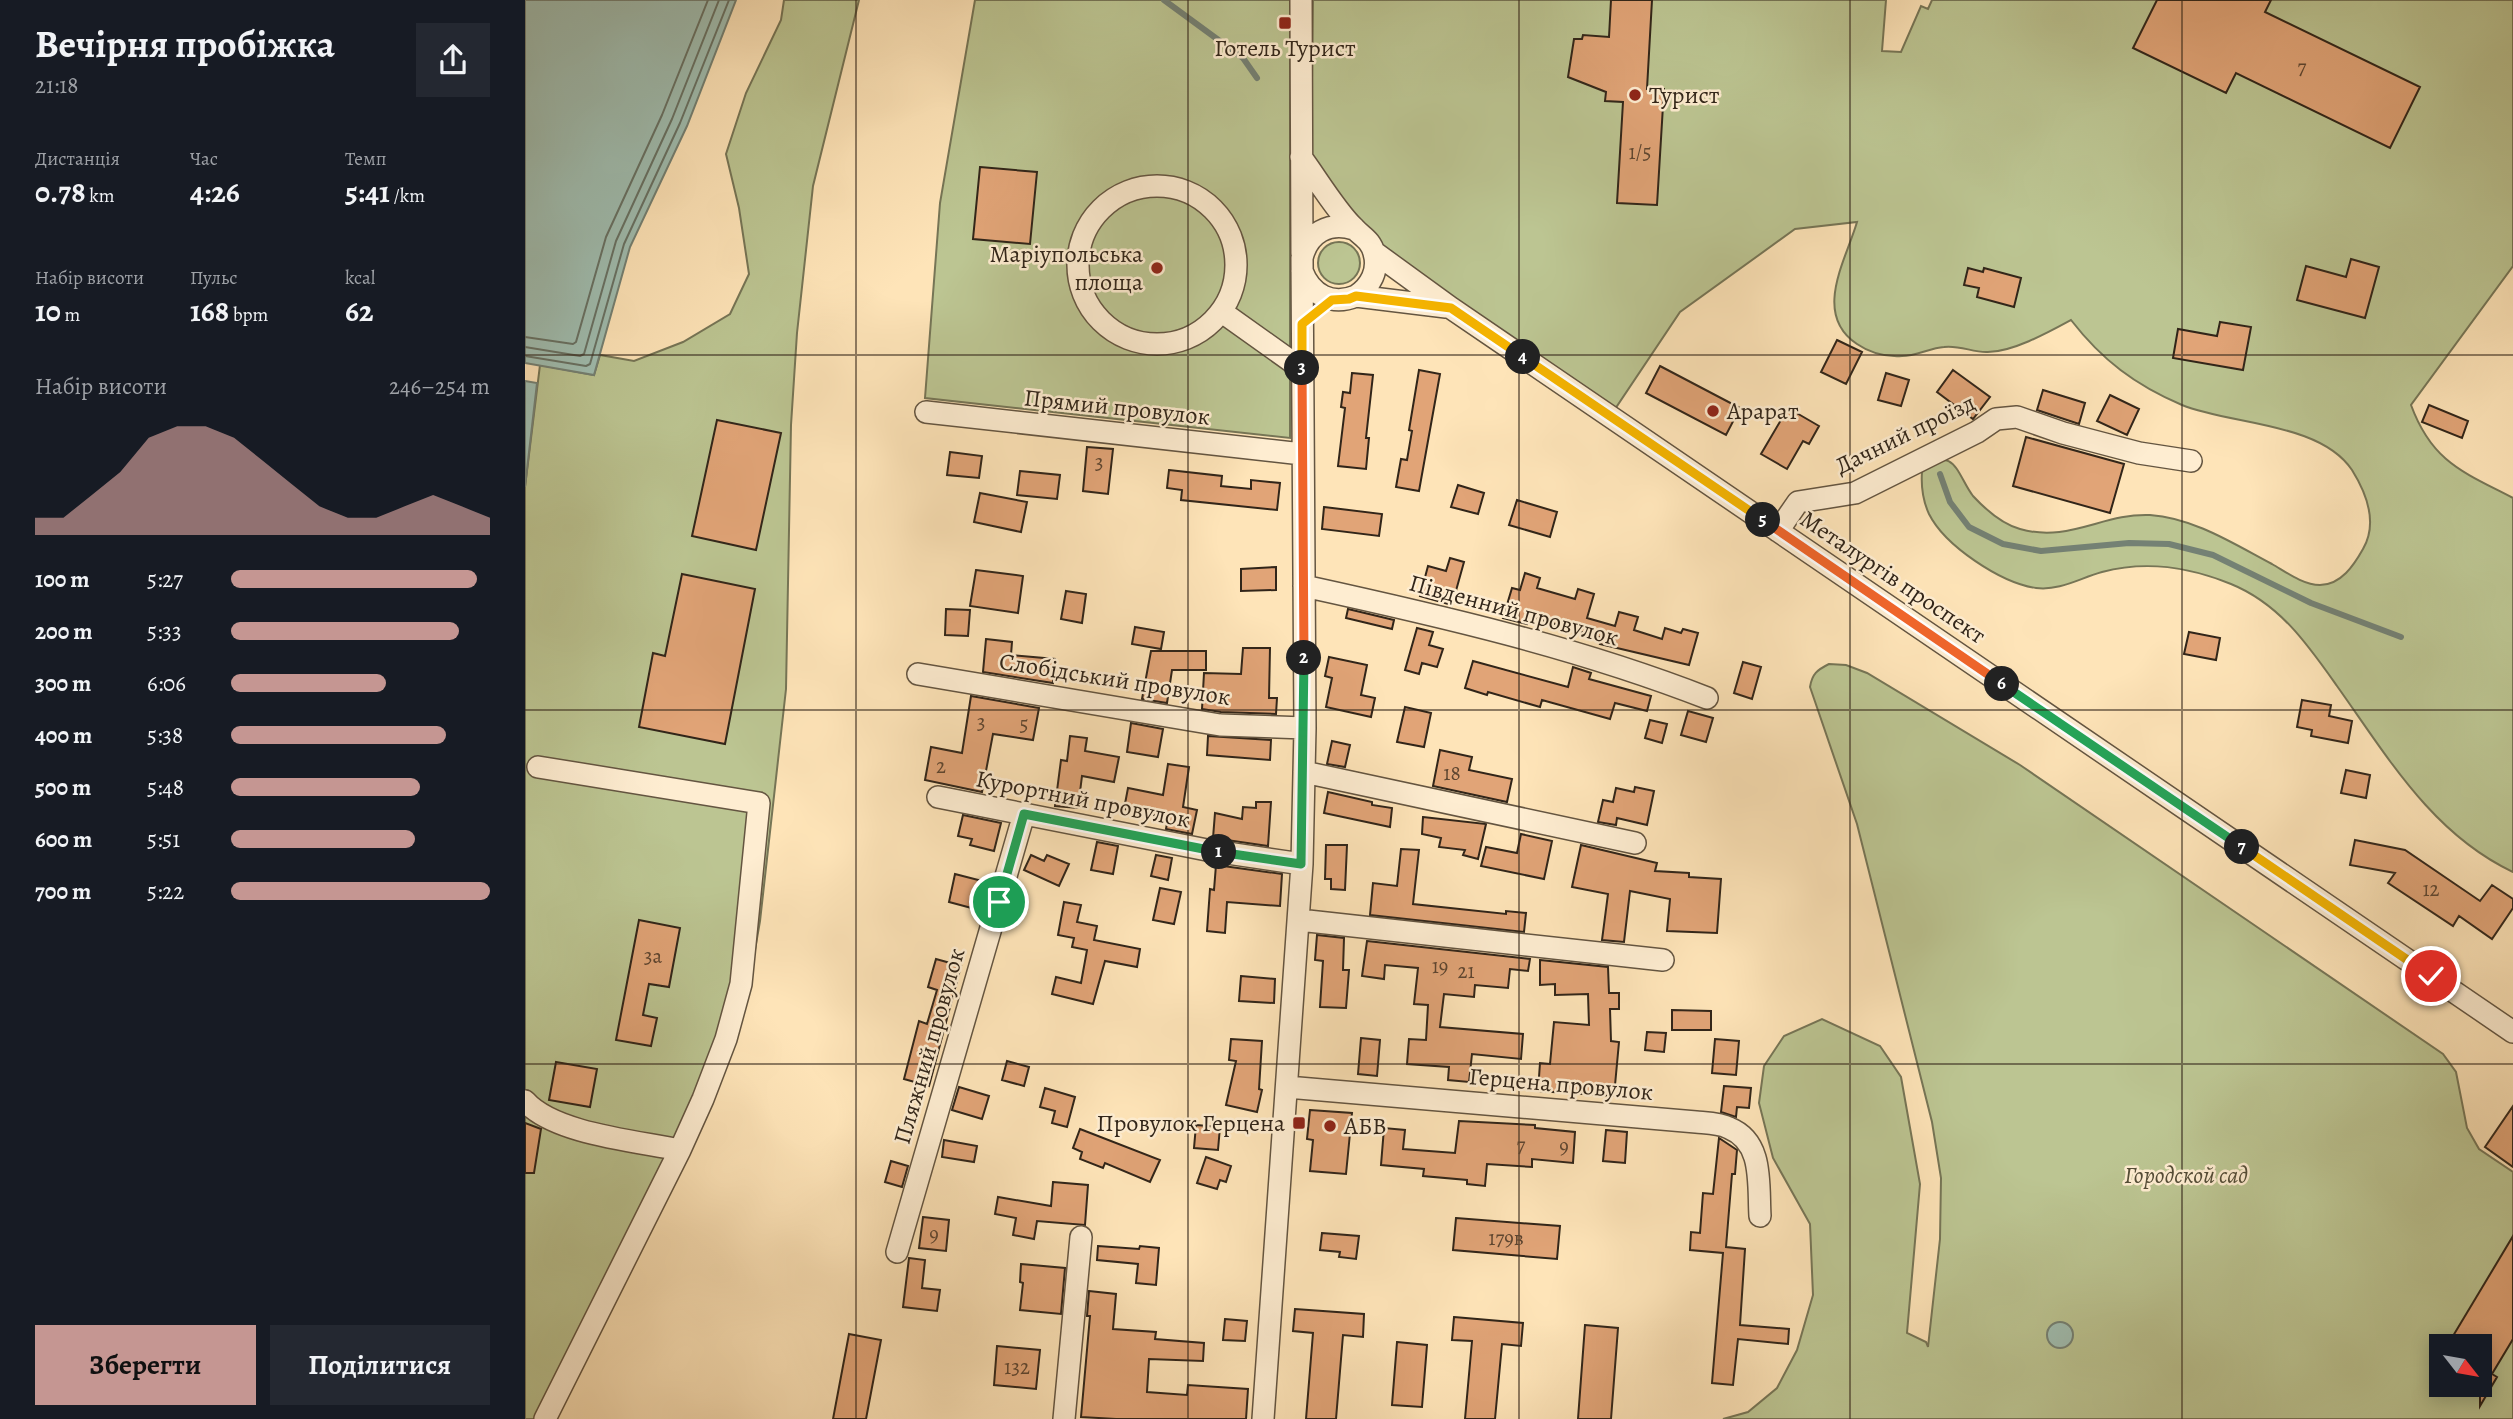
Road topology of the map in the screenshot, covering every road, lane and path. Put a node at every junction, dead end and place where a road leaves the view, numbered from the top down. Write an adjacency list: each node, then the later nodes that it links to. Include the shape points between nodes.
1 (1301, 0): 2 (street)
2 (1301, 157): 3 (street); 5 (street)
3 (1354, 229): 4 (street); 5 (street, via 1339,226 1317,233 1307,244)
4 (1374, 252): 6 (street, via 1372,280); 8 (street, Металургів проспект)
5 (1302, 265): 7 (street, via 1310,287); 10 (street)
6 (1356, 296): 7 (street); 8 (street)
7 (1332, 300): 10 (street)
8 (1451, 308): 15 (street, Металургів проспект)
9 (1222, 312): 9 (street, via 1203,330 1180,342 1154,345 1126,339 1102,323 1085,300 1077,272 1080,244 1092,218 1113,198 1139,186 1168,185 1196,194 1218,212 1233,237 1237,262 1234,288); 11 (street)
10 (1302, 324): 11 (street)
11 (1302, 369): 13 (street)
12 (926, 412): 13 (street, Прямий провулок)
13 (1303, 454): 16 (street)
14 (2191, 461): 15 (street, Дачний проїзд, via 2139,453 2017,417 1996,419 1855,493 1798,502)
15 (1778, 531): 28 (street, Металургів проспект)
16 (1304, 586): 18 (street, Південний провулок, via 1460,620 1636,670); 19 (street)
17 (918, 674): 19 (street, Слобідський провулок, via 1220,725)
18 (1707, 698)
19 (1305, 728): 21 (street)
20 (538, 767): 31 (street, via 759,803 741,984 726,1039)
21 (1304, 772): 24 (street); 25 (street)
22 (938, 797): 23 (street, Курортний провулок)
23 (1024, 814): 25 (street, Курортний провулок); 34 (street, Пляжний провулок)
24 (1635, 843)
25 (1301, 864): 26 (street)
26 (1299, 920): 27 (street); 29 (street)
27 (1664, 960)
28 (2513, 1032)
29 (1287, 1087): 32 (street, Герцена провулок, via 1728,1127 1747,1139 1757,1160); 37 (street)
30 (525, 1101): 31 (street, via 532,1110 564,1126)
31 (680, 1150): 35 (street)
32 (1760, 1216)
33 (1081, 1237): 36 (street)
34 (897, 1252)
35 (545, 1419)
36 (1064, 1419)
37 (1263, 1419)

